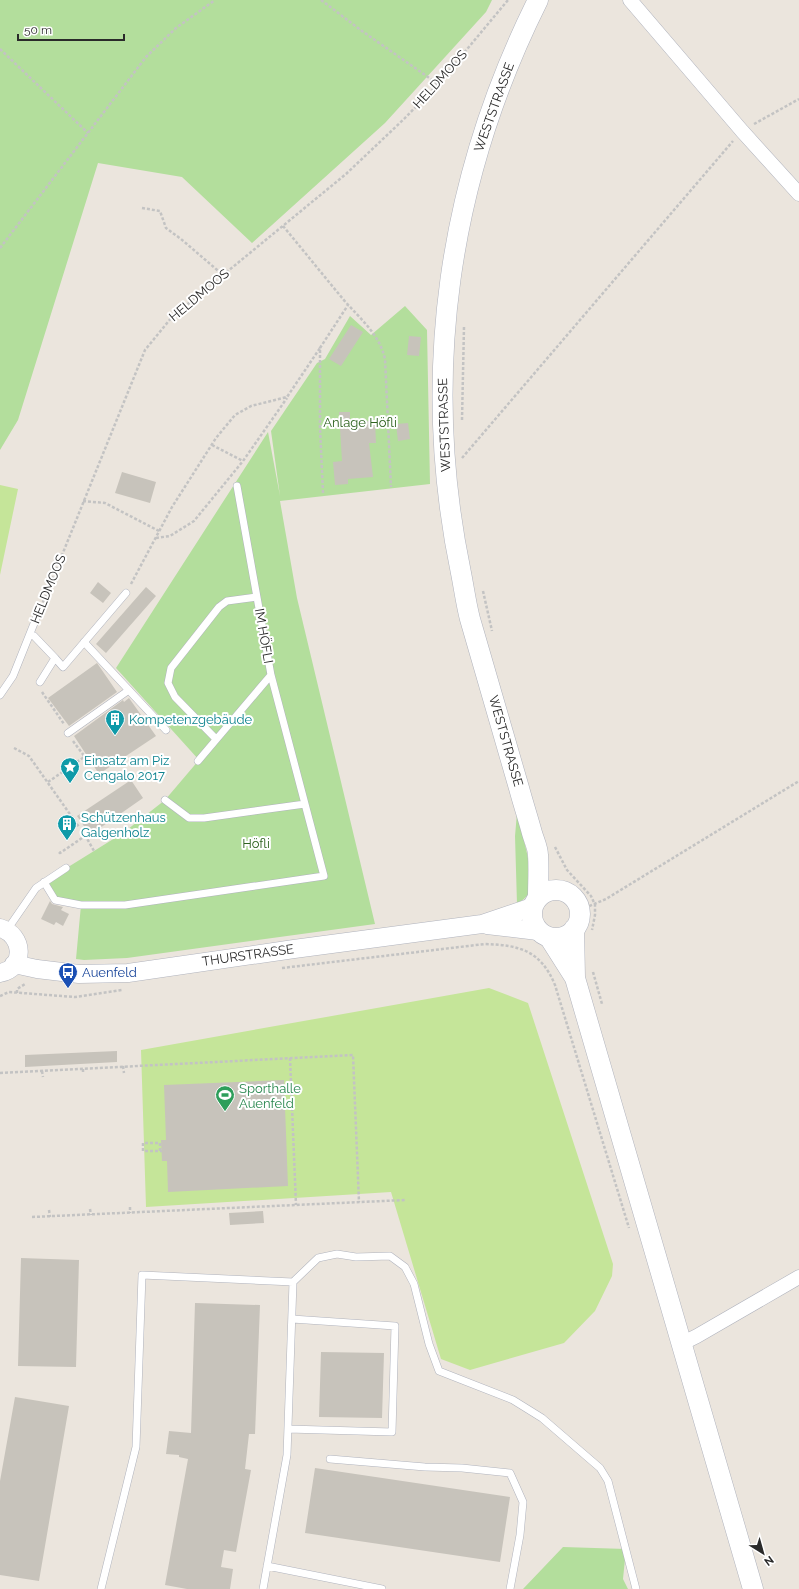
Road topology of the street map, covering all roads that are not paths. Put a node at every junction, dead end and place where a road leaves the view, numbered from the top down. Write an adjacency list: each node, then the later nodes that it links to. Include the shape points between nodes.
1 (538, 0): 21 (main road, WESTSTRASSE, via 509,65 469,182 451,268 442,382 443,442 452,531 470,616)
2 (630, 0): 3 (street)
3 (799, 194)
4 (238, 486): 6 (lane, IM HÖFLI)
5 (126, 593): 9 (lane)
6 (257, 597): 11 (lane, IM HÖFLI); 17 (lane, via 227,601 171,668 168,683 175,697)
7 (37, 616): 8 (lane, HELDMOOS)
8 (30, 635): 10 (lane); 14 (lane, HELDMOOS, via 13,676)
9 (84, 642): 10 (lane, via 63,667); 13 (lane)
10 (55, 658): 12 (lane)
11 (271, 675): 17 (lane, IM HÖFLI); 20 (lane)
12 (40, 684)
13 (129, 690): 15 (lane); 16 (lane)
14 (0, 695)
15 (166, 730)
16 (68, 733)
17 (216, 739): 18 (lane, IM HÖFLI)
18 (198, 761)
19 (165, 800): 20 (lane, via 189,818)
20 (305, 804): 23 (lane, via 324,876 124,905 81,905 55,900)
21 (538, 853): 24 (main road, WESTSTRASSE); 25 (main road, WESTSTRASSE)
22 (66, 868): 23 (lane)
23 (44, 882): 27 (lane, via 36,888)
24 (565, 891): 25 (main road, via 552,889); 28 (main road, WESTSTRASSE, via 588,907 578,922)
25 (535, 902): 26 (street, THURSTRASSE); 29 (main road, WESTSTRASSE, via 532,919)
26 (482, 924): 29 (street, THURSTRASSE); 30 (street, THURSTRASSE, via 128,973 79,974 37,969)
27 (4, 929): 30 (street, THURSTRASSE, via 16,940 19,952)
28 (582, 932): 29 (main road, via 563,937); 31 (main road)
29 (543, 934): 31 (main road, WESTSTRASSE)
30 (7, 969)
31 (575, 978): 35 (main road)
32 (799, 1277): 35 (street)
33 (293, 1282): 34 (lane); 39 (lane, via 142,1276 136,1447); 43 (lane, via 318,1258 337,1254 356,1257 390,1256 405,1267 414,1284 429,1344 439,1371 513,1400 542,1418 600,1468 608,1481)
34 (292, 1319): 36 (lane); 36 (lane, via 395,1326 392,1432)
35 (681, 1344): 44 (main road)
36 (288, 1429): 38 (lane, via 287,1455)
37 (330, 1459): 42 (lane, via 510,1474 523,1502)
38 (267, 1566): 40 (lane); 41 (lane)
39 (101, 1589)
40 (263, 1589)
41 (382, 1589)
42 (510, 1589)
43 (636, 1589)
44 (753, 1589)

